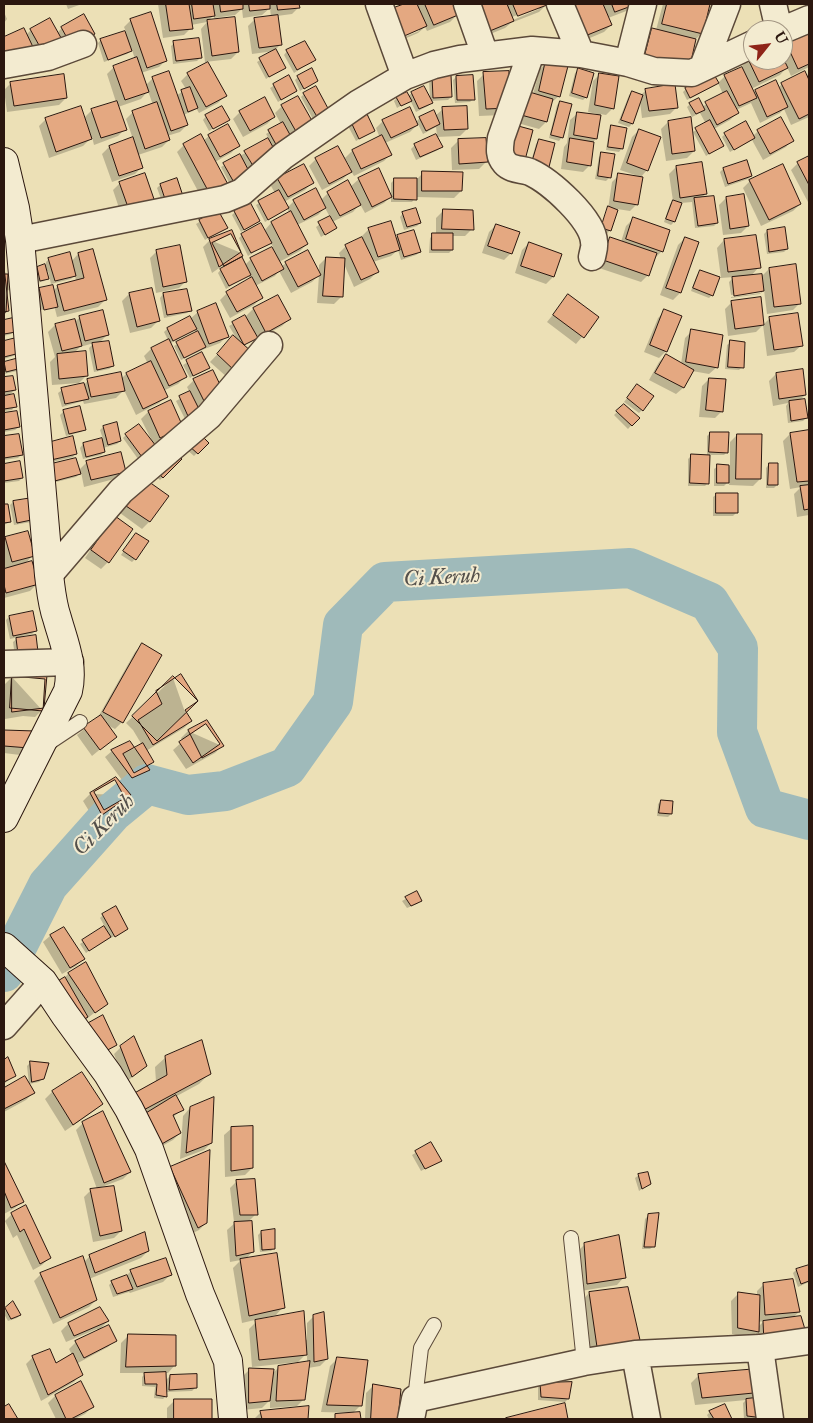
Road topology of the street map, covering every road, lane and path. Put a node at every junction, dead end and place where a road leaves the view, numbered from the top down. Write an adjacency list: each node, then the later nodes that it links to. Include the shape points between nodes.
1 (379, 4): 18 (street)
2 (467, 4): 14 (street)
3 (560, 4): 13 (street)
4 (642, 4): 15 (street)
5 (727, 4): 17 (street)
6 (773, 4): 8 (street)
7 (809, 19): 9 (street)
8 (777, 20)
9 (793, 26)
10 (83, 44): 16 (street, via 48,57)
11 (743, 49): 17 (street)
12 (532, 50): 13 (street); 14 (street); 21 (street, via 499,152 505,163 544,180 580,211 594,241)
13 (581, 54): 15 (street)
14 (485, 55): 18 (street, via 434,65)
15 (628, 63): 17 (street, via 654,71 678,73)
16 (4, 65)
17 (703, 67)
18 (405, 76): 20 (street, via 283,156 242,192 206,204)
19 (4, 162): 20 (street)
20 (20, 240): 23 (street)
21 (592, 257)
22 (269, 345): 23 (street, via 209,416 121,491)
23 (49, 575): 24 (street, via 52,600)
24 (70, 662): 25 (street); 27 (street, via 68,691)
25 (4, 664)
26 (80, 722): 27 (lane)
27 (37, 751): 28 (street)
28 (4, 818)
29 (4, 947): 30 (street)
30 (36, 976): 31 (street); 39 (street, via 108,1074 149,1148 200,1294 228,1361)
31 (4, 1026)
32 (571, 1238): 37 (lane)
33 (434, 1325): 38 (lane, via 421,1348)
34 (809, 1341): 35 (street)
35 (760, 1348): 36 (street); 41 (street)
36 (635, 1354): 37 (street); 40 (street)
37 (584, 1362): 38 (street)
38 (413, 1409)
39 (233, 1419)
40 (646, 1419)
41 (770, 1419)

